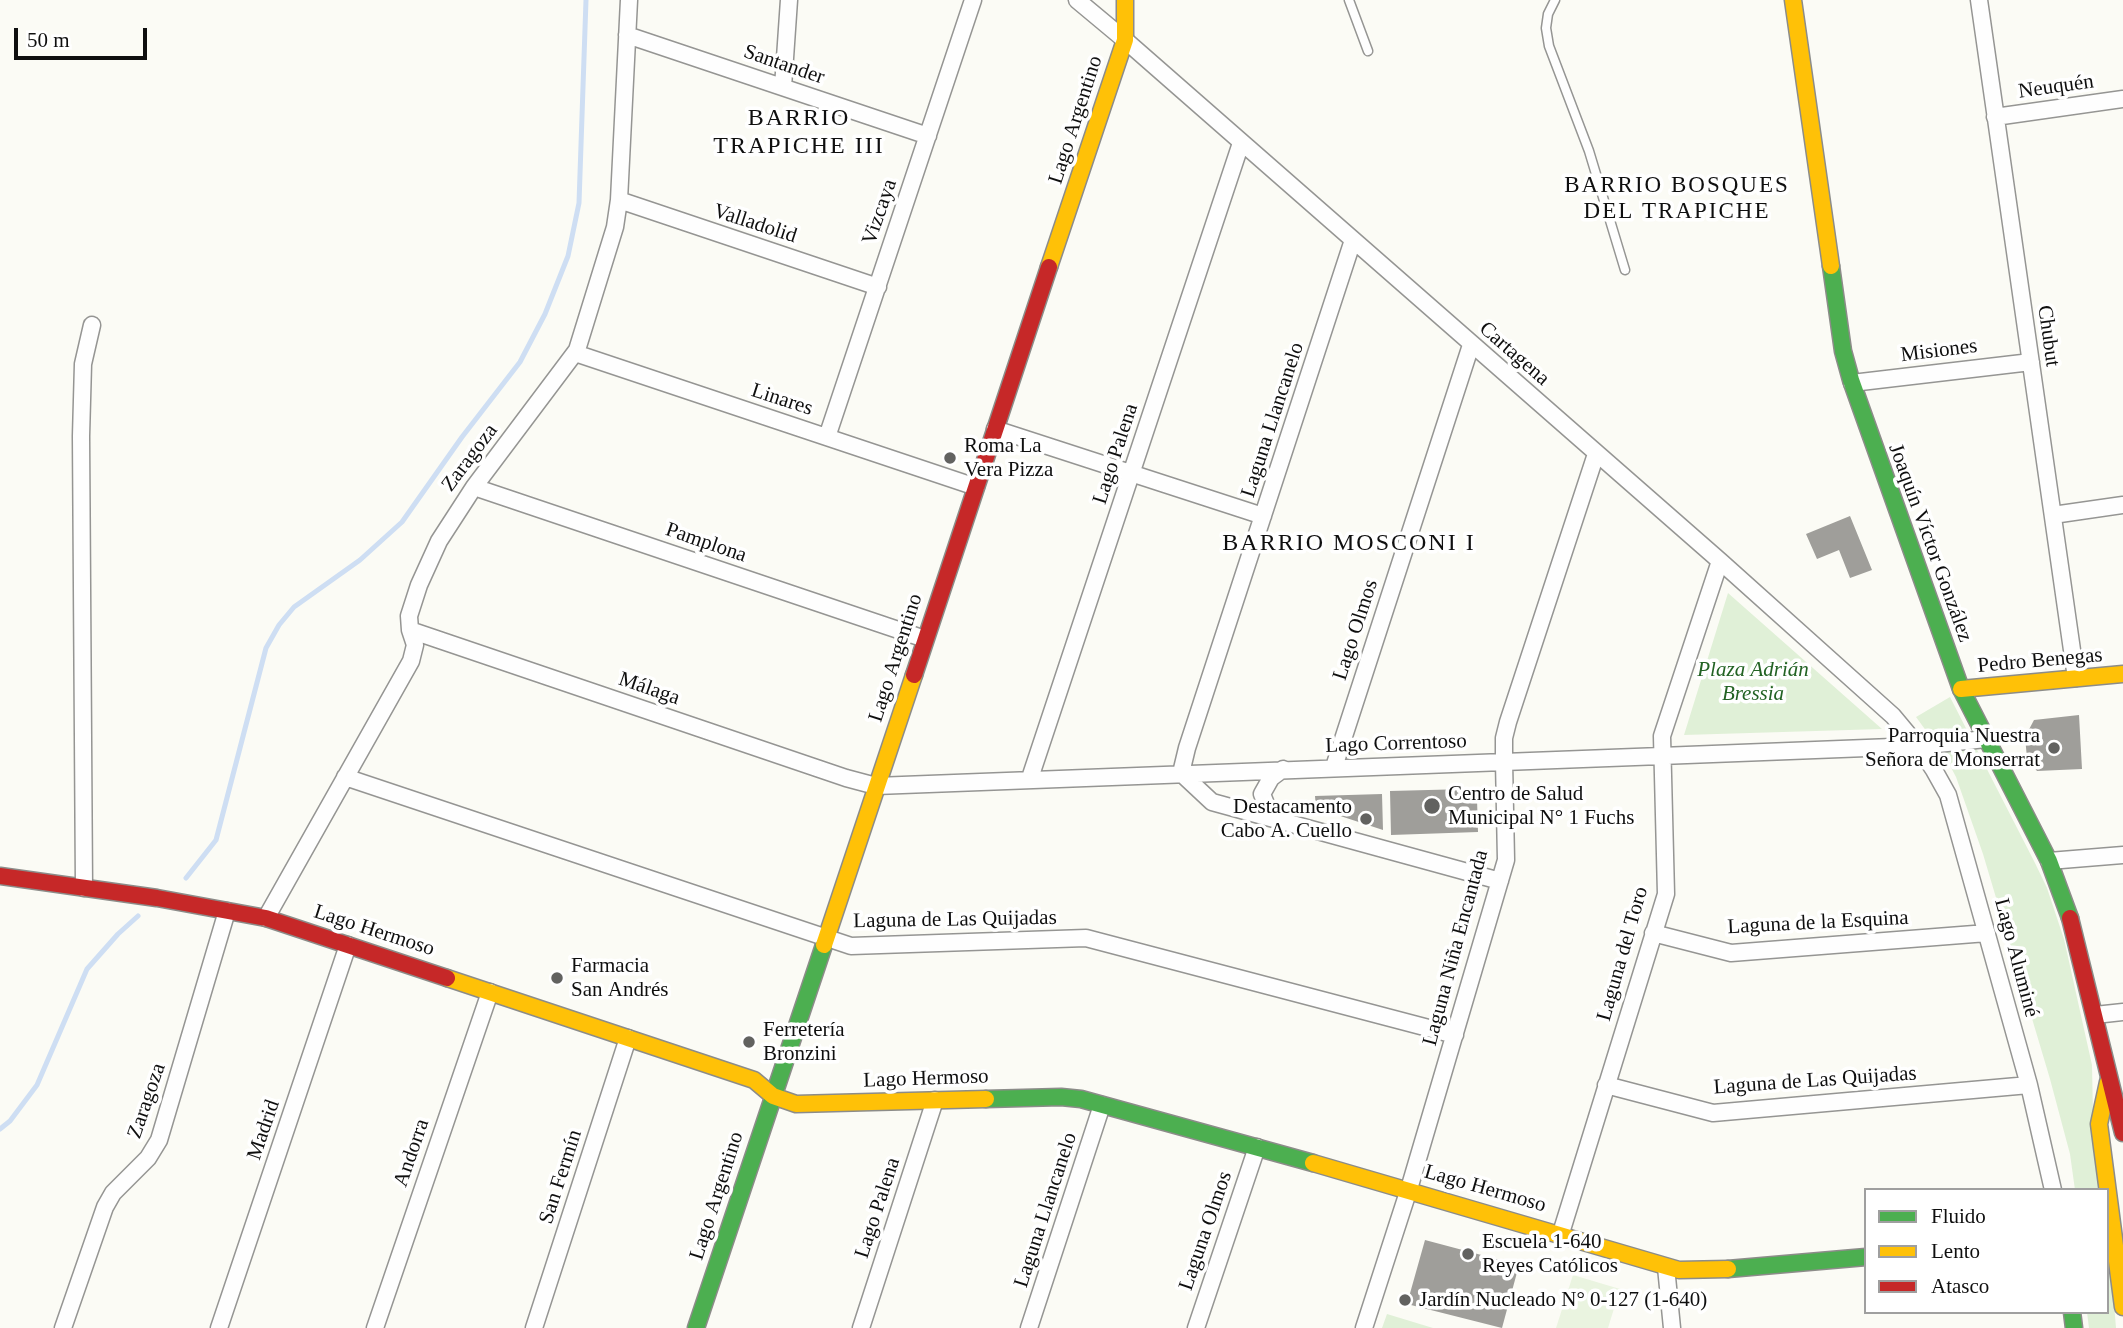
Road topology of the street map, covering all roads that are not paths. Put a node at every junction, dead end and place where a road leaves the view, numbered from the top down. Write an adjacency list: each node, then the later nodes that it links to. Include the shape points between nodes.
1 (629, 0): 10 (street, Zaragoza)
2 (789, 0): 13 (street)
3 (973, 0): 16 (street, Vizcaya)
4 (1077, 0): 11 (street, Cartagena)
5 (1125, 0): 11 (street, Lago Argentino)
6 (1349, 0): 12 (lane)
7 (1555, 0): 20 (lane, via 1546,28 1549,46 1589,151)
8 (1793, 0): 26 (street, Joaquín Víctor González, via 1843,351)
9 (1979, 0): 15 (street, Chubut)
10 (627, 35): 13 (street, Santander); 18 (street, Zaragoza)
11 (1125, 40): 17 (street, Cartagena); 27 (street, Lago Argentino)
12 (1368, 51)
13 (783, 87): 16 (street, Santander)
14 (2123, 99): 15 (street, Neuquén)
15 (1996, 117): 25 (street, Chubut)
16 (928, 136): 21 (street, Vizcaya)
17 (1241, 144): 19 (street, Cartagena); 30 (street, Lago Palena)
18 (619, 200): 21 (street, Valladolid); 24 (street, Zaragoza, via 615,227)
19 (1353, 240): 23 (street, Cartagena); 35 (street, Laguna Llancanelo)
20 (1625, 270)
21 (878, 287): 28 (street, Vizcaya)
22 (92, 326): 57 (street, via 83,364 81,436)
23 (1471, 345): 29 (street, Cartagena); 46 (street, Lago Olmos)
24 (575, 353): 28 (street, Linares); 31 (street, Zaragoza)
25 (2031, 362): 26 (street, Misiones); 34 (street, Chubut)
26 (1852, 383): 41 (street, Joaquín Víctor González)
27 (995, 429): 30 (street); 32 (street, Lago Argentino)
28 (827, 437): 32 (street, Linares)
29 (1596, 454): 36 (street, Cartagena); 45 (street, Laguna Niña Encantada, via 1508,722)
30 (1131, 473): 35 (street); 50 (street, Lago Palena)
31 (474, 487): 37 (street, Zaragoza, via 425,570 413,600); 38 (street, Pamplona)
32 (976, 487): 38 (street, Lago Argentino)
33 (2123, 505): 34 (street)
34 (2053, 515): 40 (street, Chubut)
35 (1263, 516): 48 (street, Laguna Llancanelo)
36 (1720, 561): 43 (street, Cartagena, via 1893,716); 44 (street, Laguna del Toro, via 1666,719)
37 (410, 630): 49 (street, Zaragoza, via 415,645 411,661); 51 (street, Málaga)
38 (925, 639): 51 (street, Lago Argentino)
39 (2123, 674): 40 (street, Pedro Benegas)
40 (2076, 678): 41 (street, Pedro Benegas)
41 (1961, 689): 42 (street, Joaquín Víctor González)
42 (1986, 739): 43 (street, Lago Correntoso); 54 (street, Joaquín Víctor González)
43 (1918, 746): 44 (street, Lago Correntoso); 61 (street, Lago Aluminé, via 1948,795)
44 (1661, 756): 45 (street, Lago Correntoso); 60 (street, Laguna del Toro, via 1665,894)
45 (1504, 761): 46 (street, Lago Correntoso); 56 (street, Laguna Niña Encantada, via 1506,860)
46 (1334, 767): 47 (street, Lago Correntoso)
47 (1283, 769): 48 (street, Lago Correntoso); 52 (street, via 1262,794 1268,809)
48 (1181, 773): 50 (street, Lago Correntoso); 52 (street, via 1212,802)
49 (345, 778): 59 (street, Zaragoza); 62 (street, Laguna de Las Quijadas)
50 (1030, 778): 51 (street, Lago Correntoso)
51 (876, 786): 62 (street, Lago Argentino)
52 (1292, 824): 56 (street)
53 (2123, 855): 54 (street)
54 (2049, 861): 66 (street, Joaquín Víctor González, via 2070,917)
55 (0, 876): 57 (street, Lago Hermoso)
56 (1500, 881): 67 (street, Laguna Niña Encantada)
57 (84, 888): 58 (street, Lago Hermoso)
58 (227, 911): 59 (street, Lago Hermoso); 86 (street, Zaragoza, via 159,1140 105,1207)
59 (266, 918): 63 (street, Lago Hermoso)
60 (1653, 933): 61 (street, Laguna de la Esquina, via 1731,953); 70 (street, Laguna del Toro)
61 (1987, 933): 71 (street, Lago Aluminé)
62 (825, 938): 67 (street, Laguna de Las Quijadas, via 851,946 1086,938); 72 (street, Lago Argentino)
63 (348, 945): 64 (street, Lago Hermoso); 87 (street, Madrid)
64 (490, 992): 68 (street, Lago Hermoso); 88 (street, Andorra)
65 (2123, 1012): 66 (street)
66 (2095, 1015): 69 (street, Joaquín Víctor González)
67 (1455, 1035): 79 (street, Laguna Niña Encantada)
68 (628, 1038): 72 (street, Lago Hermoso, via 754,1080); 89 (street, San Fermín)
69 (2110, 1076): 75 (street, Joaquín Víctor González); 78 (street, Joaquín Víctor González, via 2099,1124)
70 (1606, 1085): 71 (street, Laguna de Las Quijadas, via 1713,1112); 81 (street, Laguna del Toro)
71 (2029, 1085): 77 (street, Lago Aluminé)
72 (773, 1096): 73 (street, Lago Hermoso, via 796,1104); 90 (street, Lago Argentino)
73 (935, 1100): 74 (street, Lago Hermoso, via 1061,1097); 91 (street, Lago Palena)
74 (1102, 1105): 76 (street, Lago Hermoso); 92 (street, Laguna Llancanelo)
75 (2123, 1133)
76 (1257, 1147): 79 (street, Lago Hermoso); 93 (street, Laguna Olmos)
77 (2053, 1188)
78 (2106, 1188)
79 (1409, 1189): 81 (street, Lago Hermoso); 94 (street, Laguna Niña Encantada)
80 (2109, 1218): 82 (street, Joaquín Víctor González)
81 (1562, 1233): 84 (street, Lago Hermoso)
82 (2111, 1237): 85 (street, Joaquín Víctor González)
83 (1864, 1257): 84 (street, Lago Hermoso, via 1699,1271)
84 (1666, 1267): 95 (street)
85 (2123, 1307)
86 (63, 1328)
87 (219, 1328)
88 (375, 1328)
89 (534, 1328)
90 (696, 1328)
91 (861, 1328)
92 (1029, 1328)
93 (1196, 1328)
94 (1364, 1328)
95 (1672, 1328)

